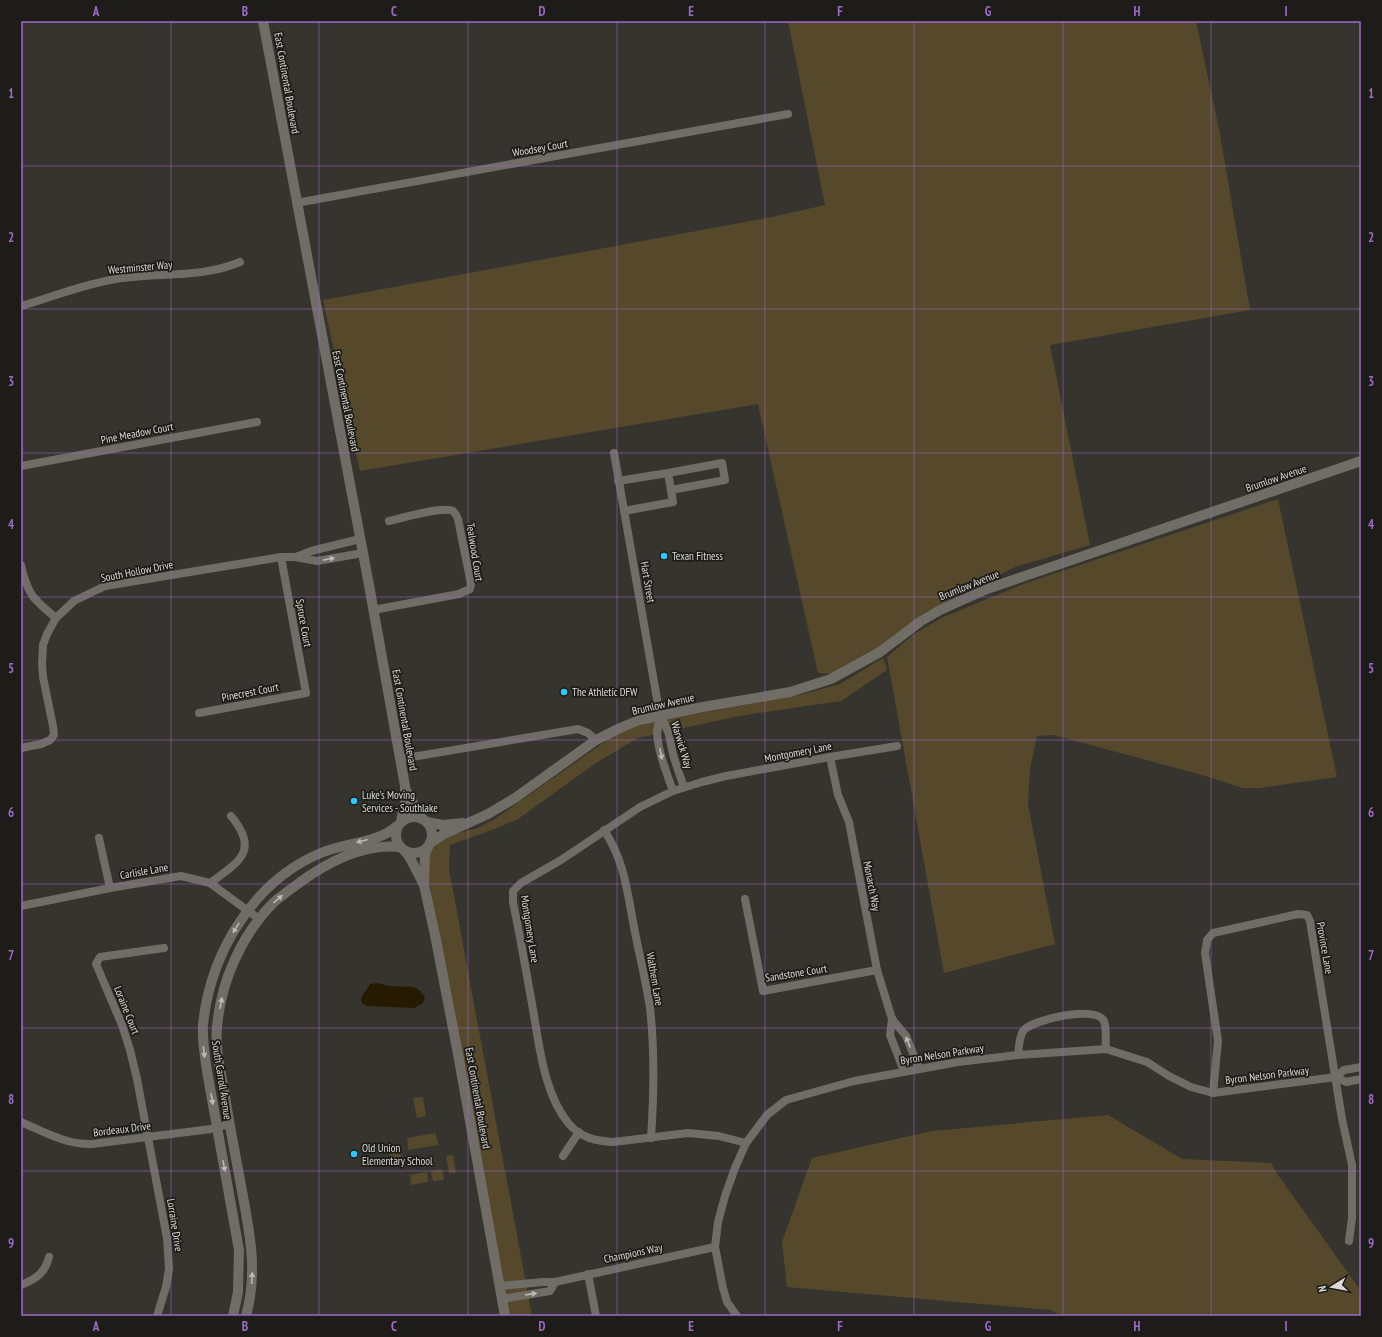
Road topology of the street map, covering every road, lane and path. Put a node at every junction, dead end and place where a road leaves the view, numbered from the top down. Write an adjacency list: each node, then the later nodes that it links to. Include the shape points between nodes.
1 (263, 21): 3 (main road, East Continental Boulevard)
2 (788, 114): 3 (street, Woodsey Court)
3 (296, 203): 15 (main road, East Continental Boulevard)
4 (240, 262): 5 (street, Westminster Way, via 226,268 190,274 116,279)
5 (21, 306)
6 (257, 422): 9 (street, Pine Meadow Court)
7 (614, 453): 11 (street, Hart Street)
8 (1361, 461): 24 (main road, Brumlow Avenue, via 968,597 921,621 880,652 831,679 790,692)
9 (21, 466)
10 (668, 473): 11 (street); 12 (street); 12 (street, via 722,463 725,480)
11 (618, 481): 13 (street, Hart Street)
12 (671, 490): 13 (street, via 673,502)
13 (624, 511): 24 (street, Hart Street)
14 (389, 521): 20 (street, Tealwood Court, via 442,509 454,512 458,519 470,589 459,594)
15 (360, 539): 16 (main road, East Continental Boulevard); 18 (street, South Hollow Drive)
16 (363, 553): 18 (street, South Hollow Drive, one-way to 16, via 317,561); 20 (main road, East Continental Boulevard)
17 (280, 557): 18 (street, South Hollow Drive); 21 (street, South Hollow Drive, via 105,586 74,601); 22 (street, Spruce Court)
18 (295, 557)
19 (21, 565): 21 (street, via 32,597)
20 (373, 610): 29 (main road, East Continental Boulevard)
21 (56, 618): 27 (street, South Hollow Drive, via 47,634 42,654 43,677 54,735 41,744)
22 (306, 693): 23 (street, Pinecrest Court)
23 (198, 713)
24 (660, 716): 25 (main road, Brumlow Avenue, via 639,720); 31 (street, Warwick Way, via 669,732); 32 (street, Warwick Way, one-way to 32, via 658,740)
25 (596, 740): 29 (street, via 588,732 578,729); 35 (main road, Brumlow Avenue, via 515,798)
26 (897, 746): 28 (street, Montgomery Lane)
27 (21, 748)
28 (830, 757): 31 (street, Montgomery Lane, via 726,776); 49 (street, Monarch Way, via 838,795 848,822)
29 (400, 759): 30 (main road, East Continental Boulevard)
30 (405, 786): 34 (main road, East Continental Boulevard, via 416,809); 36 (main road, East Continental Boulevard, via 405,803)
31 (684, 787): 32 (street, Montgomery Lane)
32 (673, 792): 37 (street, Montgomery Lane, via 640,807)
33 (232, 816): 41 (street, via 244,836 245,848 241,858 232,867)
34 (425, 820): 35 (main road, Brumlow Avenue, via 442,825); 36 (main road, via 411,816); 39 (main road, via 432,832)
35 (469, 822): 39 (main road, Brumlow Avenue)
36 (399, 824): 40 (main road, via 396,837); 46 (main road, South Carroll Avenue, one-way to 46, via 384,835 322,852 305,860 264,892)
37 (604, 830): 62 (street, Montgomery Lane, via 561,860 516,886 513,891 538,1042 548,1086 563,1116); 64 (street, Walthem Lane, via 614,845 622,867 650,1007 654,1095)
38 (99, 838): 43 (street)
39 (429, 845): 40 (main road, via 416,853); 42 (main road, East Continental Boulevard, via 425,854)
40 (402, 849): 42 (main road, East Continental Boulevard, via 410,858); 47 (main road, South Carroll Avenue, one-way to 40, via 285,893 327,865 344,857 383,846)
41 (210, 883): 43 (street, Carlisle Lane, via 181,876); 46 (street, Carlisle Lane)
42 (424, 885): 73 (main road, East Continental Boulevard)
43 (110, 888): 45 (street, Carlisle Lane)
44 (745, 899): 49 (street, Sandstone Court, via 763,991)
45 (21, 906)
46 (248, 910): 47 (street, Carlisle Lane); 61 (main road, South Carroll Avenue, one-way to 61, via 228,941 215,971 203,1026 206,1071)
47 (259, 919): 60 (main road, South Carroll Avenue, one-way to 47, via 219,1062 217,1027 228,975 243,943)
48 (164, 948): 63 (street, Loraine Court, via 100,957 96,964 130,1050)
49 (877, 970): 50 (street, Monarch Way)
50 (892, 1019): 54 (street, Monarch Way, one-way to 50, via 906,1036); 55 (street, Monarch Way, via 890,1035)
51 (1106, 1049): 52 (street, Byron Nelson Parkway); 52 (street, via 1104,1020 1090,1013 1067,1014 1030,1024 1023,1031); 58 (street, Byron Nelson Parkway, via 1147,1062 1186,1085)
52 (1018, 1055): 54 (street, Byron Nelson Parkway)
53 (1361, 1067): 56 (street, Byron Nelson Parkway, via 1344,1070)
54 (919, 1068): 55 (street, Byron Nelson Parkway)
55 (904, 1072): 65 (street, Byron Nelson Parkway, via 854,1081 786,1100 767,1115)
56 (1336, 1077): 57 (street, Byron Nelson Parkway, via 1346,1082); 58 (street, Byron Nelson Parkway); 58 (street, Province Lane, via 1310,921 1307,915 1298,914 1213,933 1207,940 1205,953 1218,1041); 67 (street, Province Lane, via 1352,1165 1352,1218)
57 (1361, 1079)
58 (1213, 1093)
59 (21, 1122): 63 (street, Bordeaux Drive, via 81,1145)
60 (229, 1124): 61 (street, Bordeaux Drive); 77 (main road, South Carroll Avenue, one-way to 60, via 251,1293 252,1249)
61 (217, 1127): 63 (street, Bordeaux Drive); 76 (main road, South Carroll Avenue, one-way to 76, via 239,1250 238,1292)
62 (579, 1132): 64 (street, Montgomery Lane, via 595,1140 613,1142); 66 (street)
63 (147, 1137): 75 (street, Lorraine Drive, via 169,1254 166,1287)
64 (651, 1138): 65 (street, Montgomery Lane, via 688,1133 719,1136)
65 (746, 1143): 68 (street, Byron Nelson Parkway, via 725,1196)
66 (563, 1156)
67 (1349, 1241)
68 (715, 1247): 70 (street, Champions Way); 80 (street, Byron Nelson Parkway, via 727,1302)
69 (49, 1257): 72 (street, via 44,1271 38,1277)
70 (588, 1274): 71 (street, Champions Way); 79 (street)
71 (555, 1282): 73 (street, Champions Way); 74 (street, Champions Way, one-way to 71, via 550,1291)
72 (21, 1285)
73 (500, 1286): 74 (main road, East Continental Boulevard)
74 (502, 1299): 78 (main road, East Continental Boulevard)
75 (157, 1316)
76 (233, 1316)
77 (246, 1316)
78 (505, 1316)
79 (596, 1316)
80 (737, 1316)

